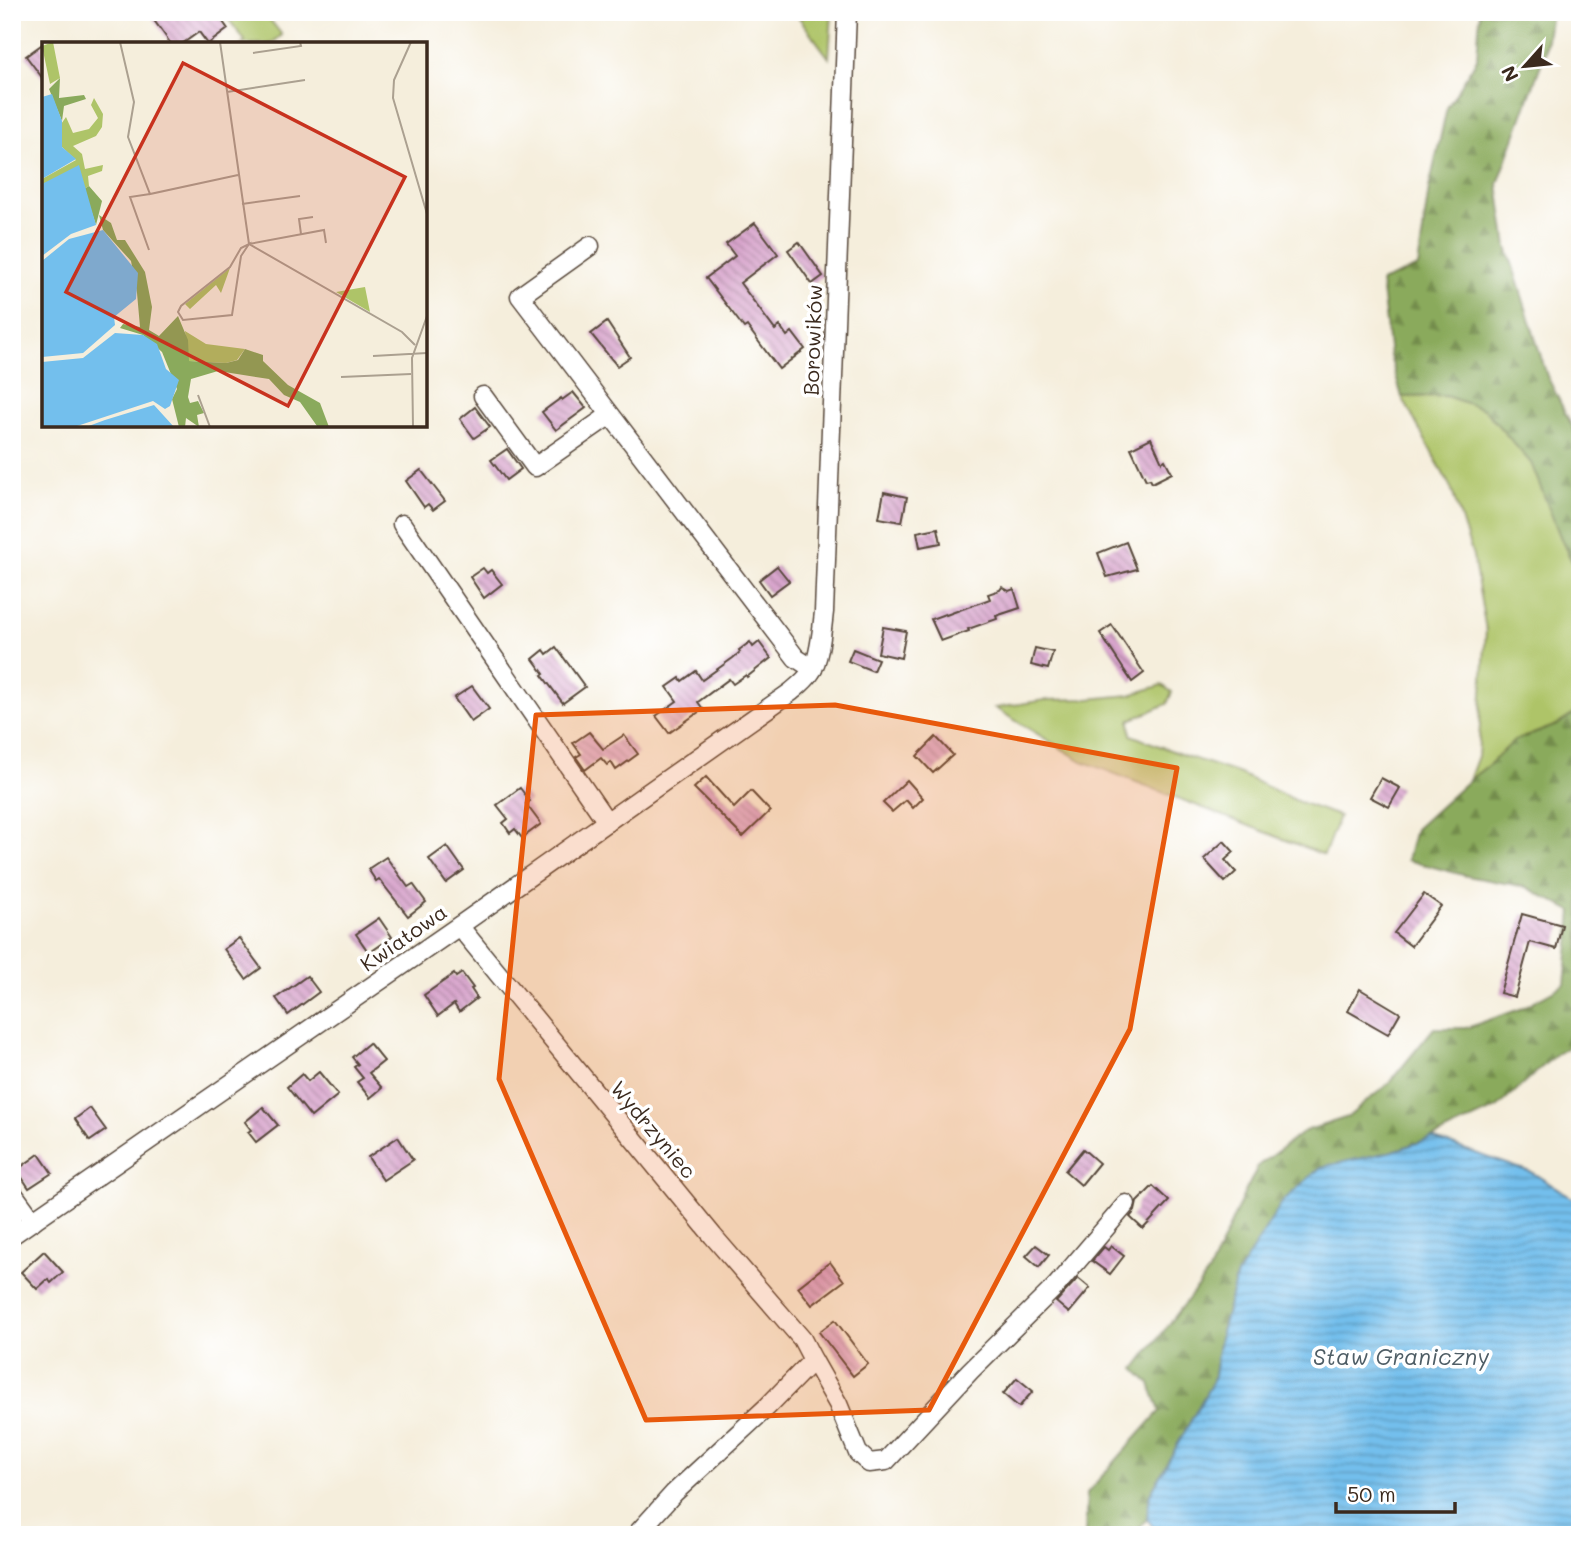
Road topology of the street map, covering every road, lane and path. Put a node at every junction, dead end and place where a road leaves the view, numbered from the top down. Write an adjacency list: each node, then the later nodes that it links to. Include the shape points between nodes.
1 (847, 12): 6 (street, Borowików, via 824,612)
2 (590, 246): 4 (street, via 520,296)
3 (483, 396): 4 (street, via 535,467)
4 (611, 415): 6 (street, via 796,658)
5 (402, 524): 7 (street)
6 (813, 669): 7 (street, Kwiatowa, via 791,692)
7 (607, 822): 8 (street, Kwiatowa)
8 (459, 926): 11 (street, Kwiatowa); 13 (street, Wydrzyniec, via 802,1339)
9 (12, 1192): 11 (street)
10 (1126, 1204): 13 (street, Wydrzyniec, via 1056,1286 886,1461 869,1463 858,1453)
11 (33, 1221): 12 (street, Kwiatowa)
12 (12, 1235)
13 (813, 1360): 14 (street)
14 (636, 1535)

